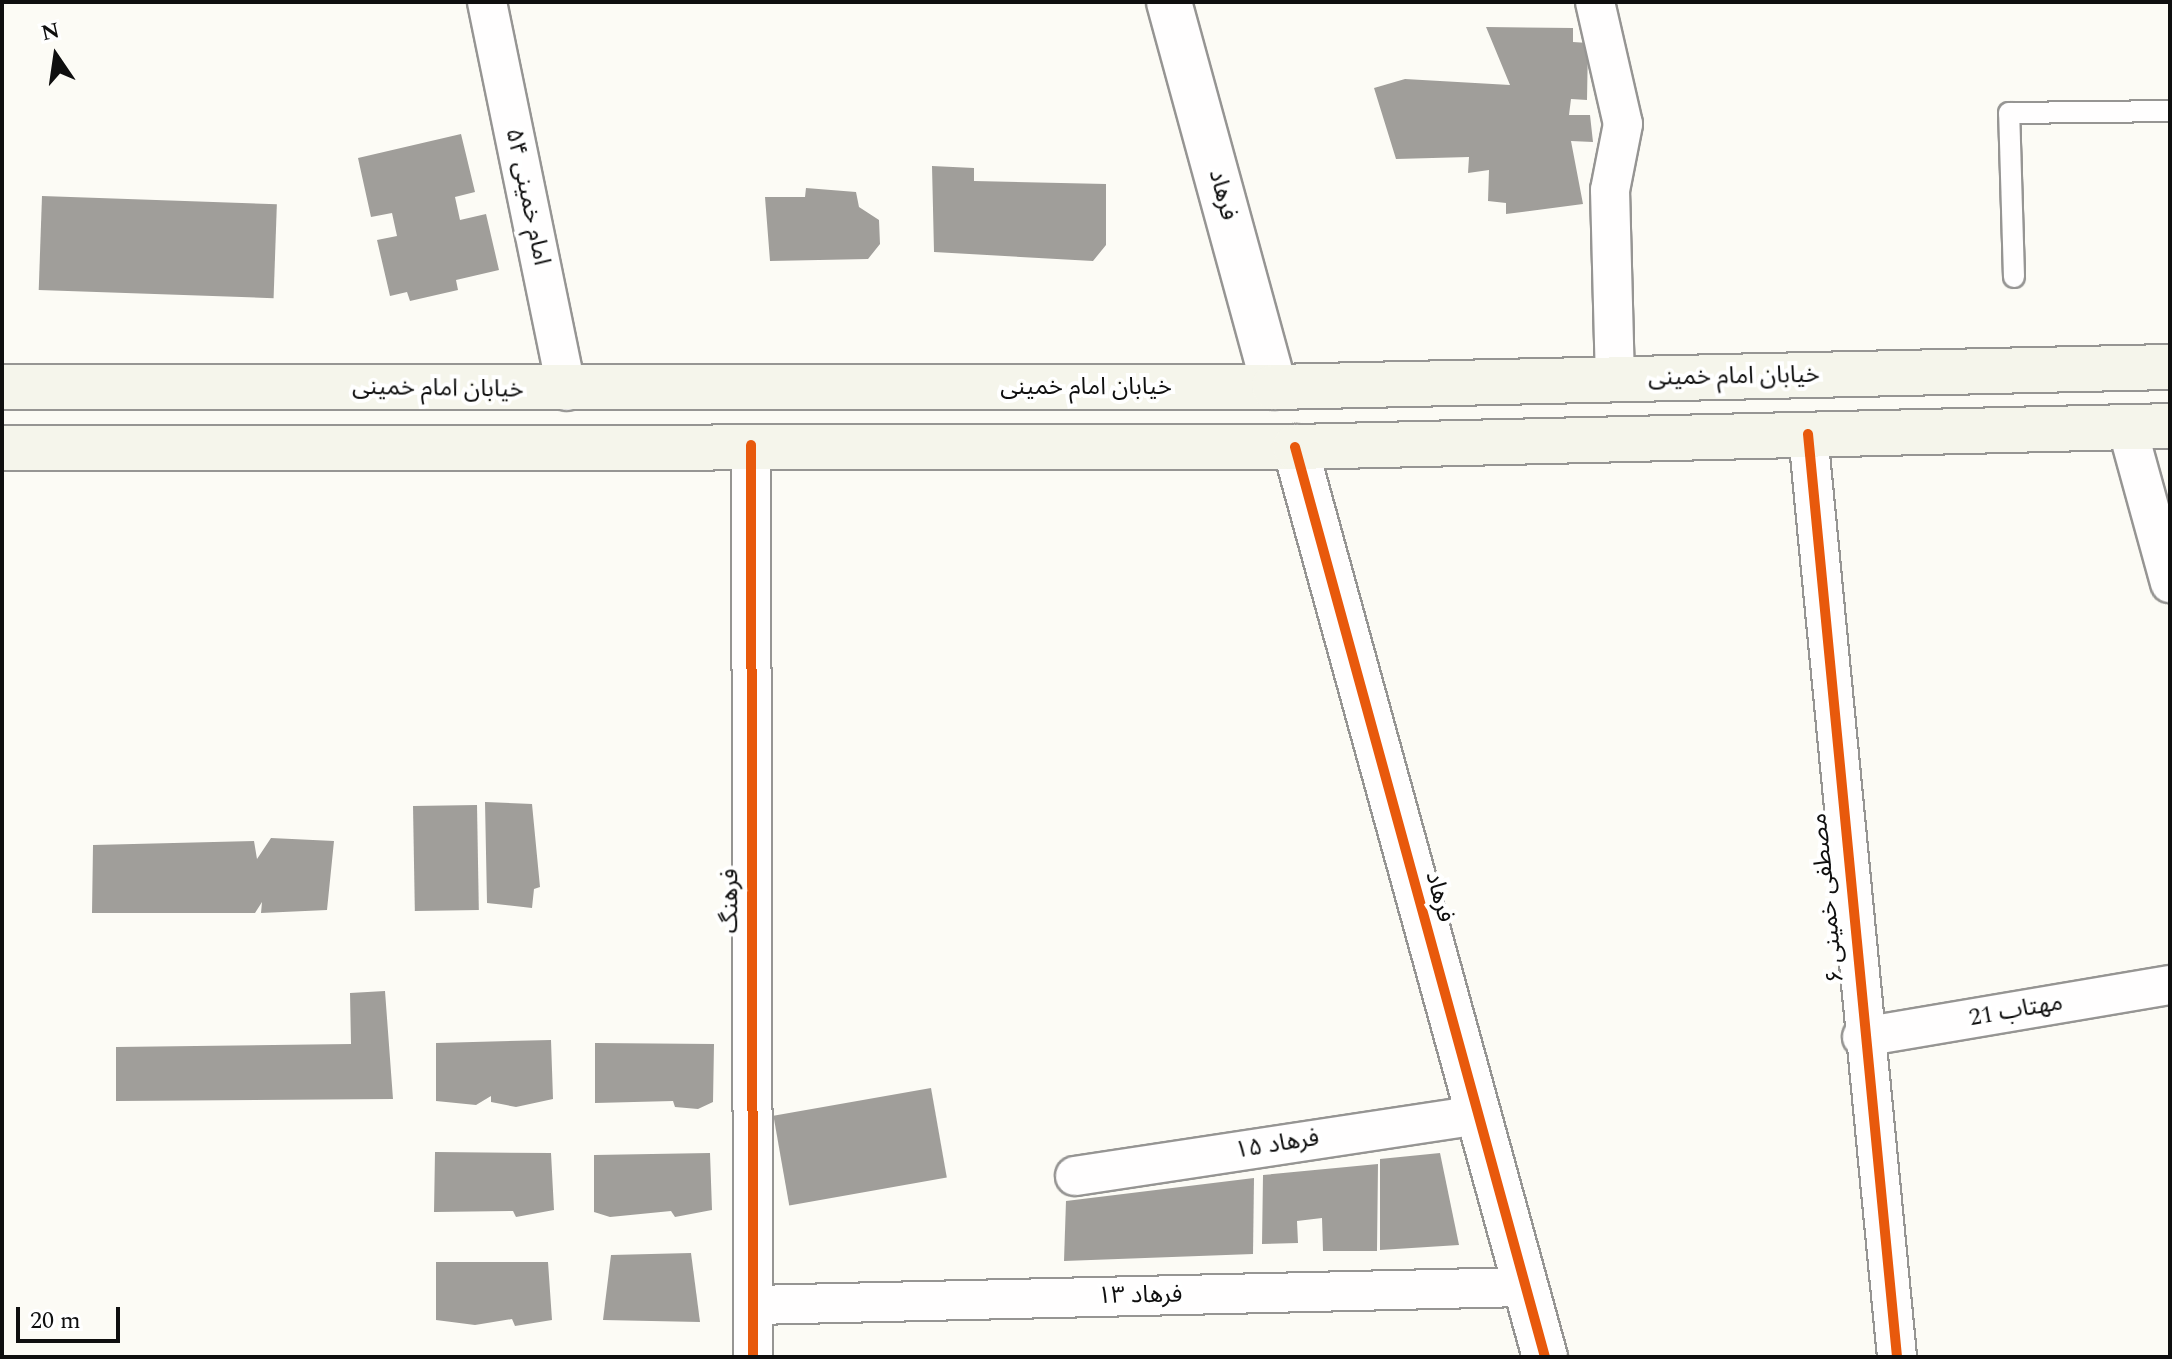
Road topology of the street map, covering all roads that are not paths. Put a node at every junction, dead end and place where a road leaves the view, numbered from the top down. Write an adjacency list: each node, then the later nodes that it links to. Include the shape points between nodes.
1 (487, 2): 10 (street, امام خمینی ۵۴)
2 (1169, 2): 9 (street, فرهاد)
3 (1595, 2): 7 (street, via 1623,124 1610,190)
4 (2170, 111): 5 (lane, via 2009,113)
5 (2014, 277)
6 (2170, 367): 7 (main road, خیابان امام خمینی)
7 (1615, 380): 9 (main road, خیابان امام خمینی)
8 (2, 387): 10 (main road, خیابان امام خمینی)
9 (1274, 387): 10 (main road, خیابان امام خمینی)
10 (567, 391)
11 (2170, 426): 12 (main road)
12 (2127, 427): 13 (main road); 17 (street)
13 (1808, 434): 15 (main road); 19 (street, مصطفی خمینی ۶)
14 (751, 445): 15 (main road); 16 (main road); 23 (street, فرهنگ)
15 (1295, 447): 20 (street, فرهاد)
16 (2, 448)
17 (2170, 583)
18 (2170, 985): 19 (street, مهتاب 21)
19 (1862, 1037): 26 (street, مصطفی خمینی ۶)
20 (1478, 1115): 21 (street, فرهاد ۱۵); 22 (street, فرهاد)
21 (1075, 1176)
22 (1526, 1287): 23 (street, فرهاد ۱۳); 25 (street, فرهاد)
23 (754, 1305): 24 (street, فرهنگ)
24 (753, 1357)
25 (1545, 1357)
26 (1897, 1357)

